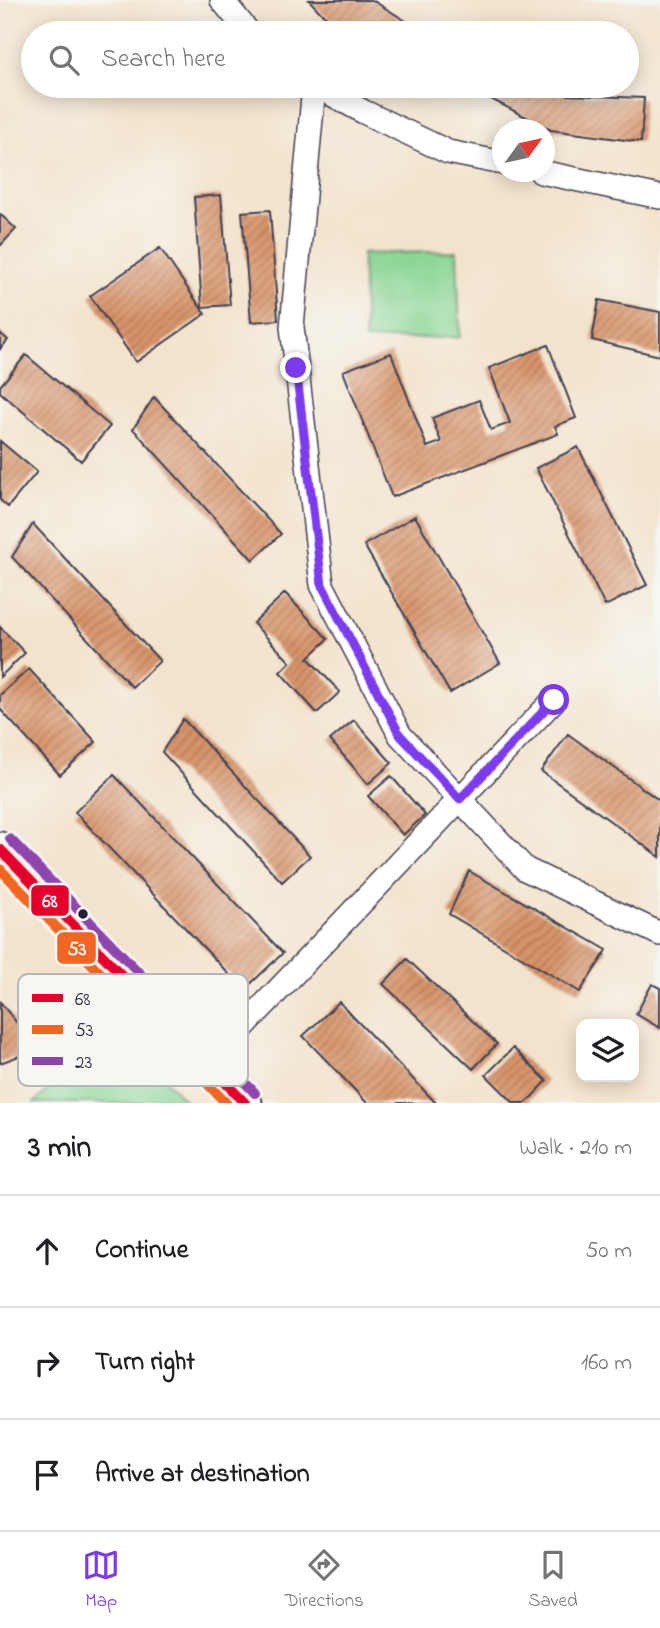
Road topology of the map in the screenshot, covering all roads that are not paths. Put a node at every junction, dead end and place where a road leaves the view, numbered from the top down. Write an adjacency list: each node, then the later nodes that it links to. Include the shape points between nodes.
1 (222, 0): 2 (street)
2 (239, 21)
3 (315, 98): 9 (street, via 292,327 322,585 400,735)
4 (338, 98): 5 (street, via 448,152)
5 (492, 161)
6 (555, 175): 7 (street)
7 (660, 197)
8 (554, 700): 9 (street)
9 (460, 799): 11 (street, via 525,869); 13 (street)
10 (0, 849): 12 (main road)
11 (660, 933)
12 (120, 974)
13 (248, 1023)
14 (228, 1086): 15 (main road)
15 (245, 1103)

